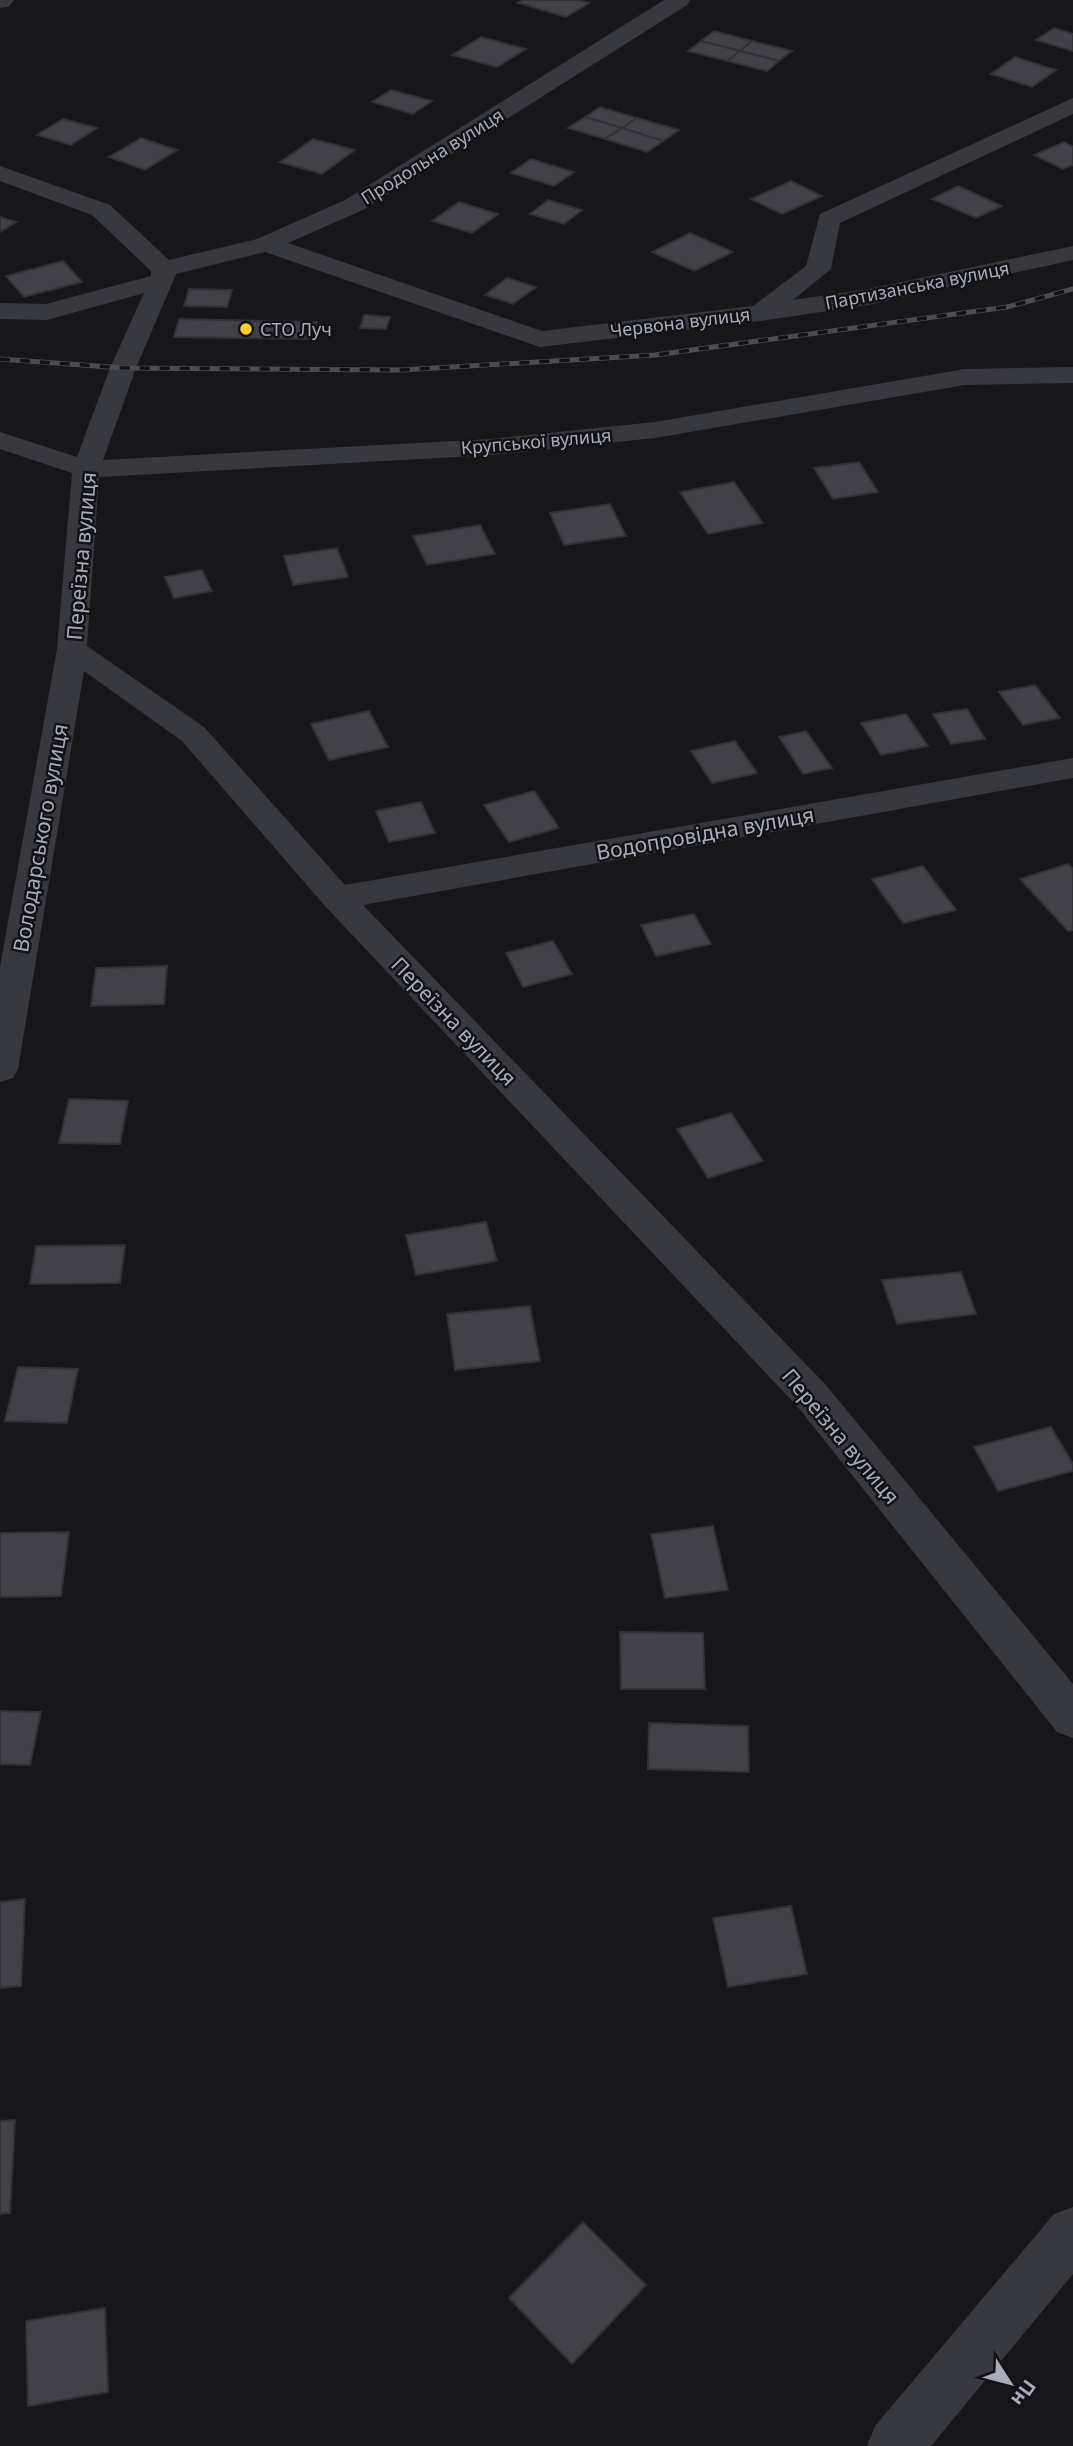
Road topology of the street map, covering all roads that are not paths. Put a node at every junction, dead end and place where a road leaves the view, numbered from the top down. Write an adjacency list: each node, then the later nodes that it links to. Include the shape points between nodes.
1 (679, 0): 4 (street, Продольна вулиця, via 354,205)
2 (1073, 105): 8 (street, Червона вулиця, via 829,219 818,269)
3 (0, 173): 6 (street, via 102,210)
4 (266, 244): 6 (street, Продольна вулиця); 8 (street, Червона вулиця, via 540,339)
5 (1073, 253): 8 (street, Партизанська вулиця, via 868,297)
6 (164, 275): 7 (street, Продольна вулиця, via 47,312); 11 (street, Переїзна вулиця, via 123,368)
7 (0, 311)
8 (760, 313)
9 (1073, 374): 11 (street, Крупської вулиця, via 965,377 655,430 492,447)
10 (0, 440): 11 (street, Крупської вулиця)
11 (86, 470): 12 (street, Переїзна вулиця)
12 (72, 649): 14 (street, Переїзна вулиця, via 193,734); 15 (street, Володарського вулиця)
13 (1073, 768): 14 (street, Водопровідна вулиця)
14 (337, 898): 16 (street, Переїзна вулиця, via 811,1395)
15 (0, 1069)
16 (1073, 1717)
17 (1073, 2233): 18 (street)
18 (895, 2446)

